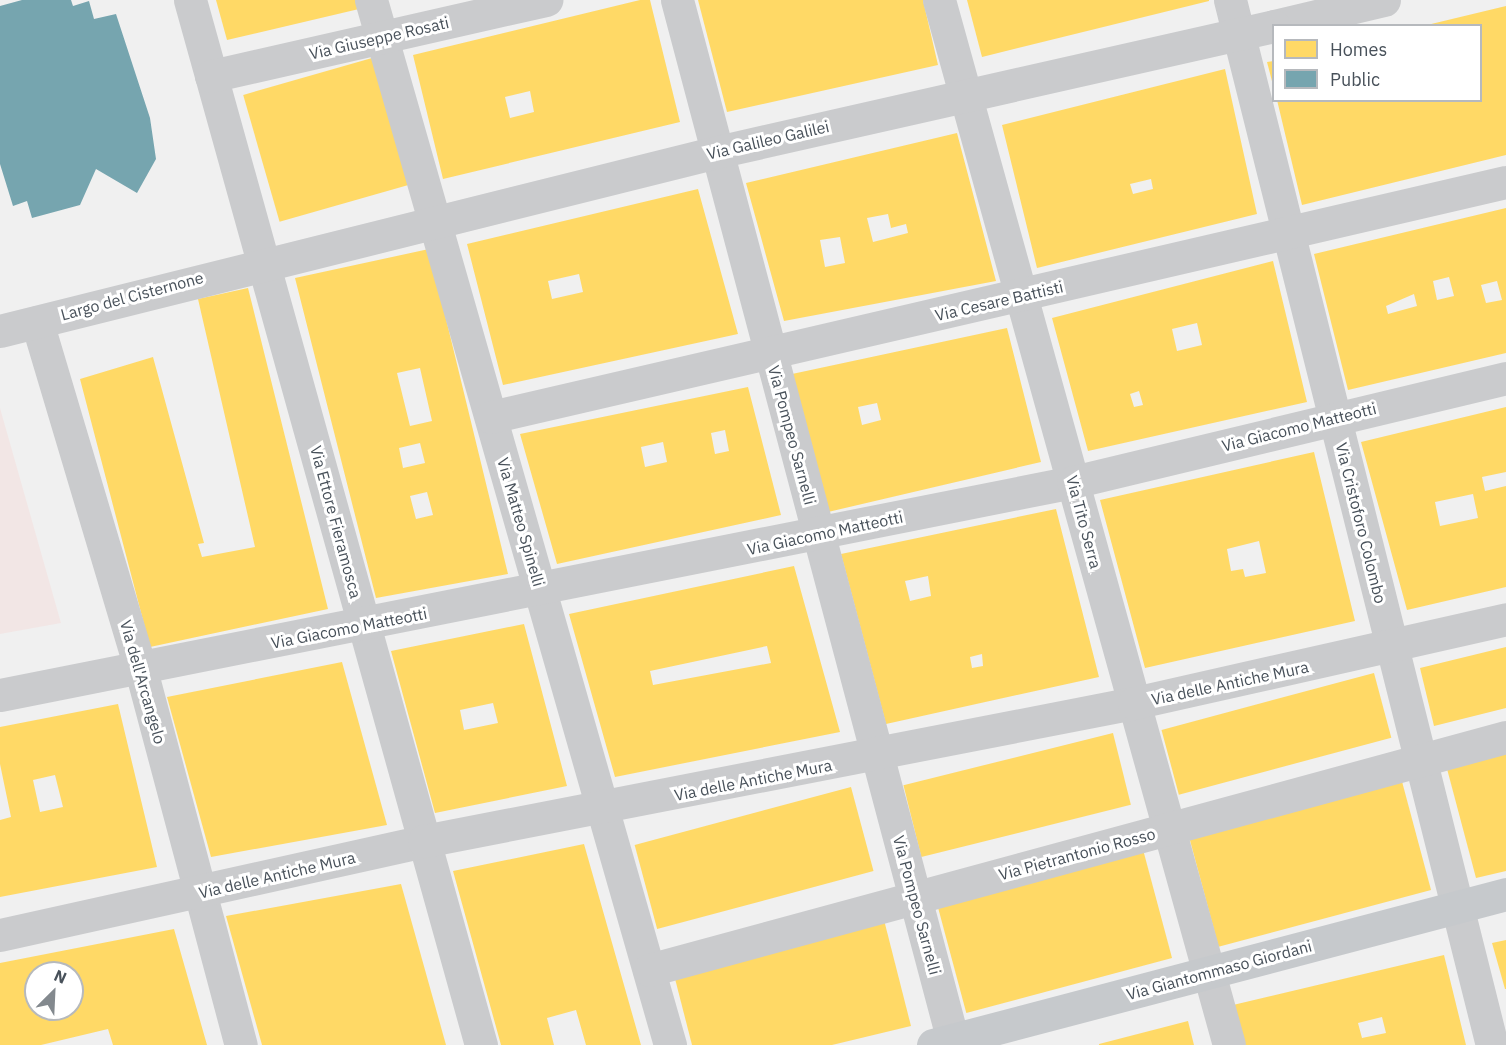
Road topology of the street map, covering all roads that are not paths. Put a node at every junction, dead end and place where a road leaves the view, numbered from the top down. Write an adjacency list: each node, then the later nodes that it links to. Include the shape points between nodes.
1 (190, 0): 12 (street, Via Ettore Fieramosca)
2 (371, 0): 11 (street, Via Matteo Spinelli)
3 (546, 0): 11 (street, Via Giuseppe Rosati)
4 (676, 0): 14 (street, Via Pompeo Sarnelli)
5 (939, 0): 13 (street, Via Tito Serra)
6 (1230, 0): 10 (street, Via Cristoforo Colombo)
7 (1384, 0): 8 (street, Via Galileo Galilei)
8 (1282, 24)
9 (1272, 26): 10 (street, Via Galileo Galilei)
10 (1239, 34): 13 (street, Via Galileo Galilei); 17 (street, Via Cristoforo Colombo)
11 (382, 38): 12 (street, Via Giuseppe Rosati); 16 (street, Via Matteo Spinelli)
12 (212, 76): 18 (street, Via Ettore Fieramosca)
13 (966, 95): 14 (street, Via Galileo Galilei); 19 (street, Via Tito Serra)
14 (717, 152): 16 (street, Via Galileo Galilei); 22 (street, Via Pompeo Sarnelli)
15 (1506, 182): 17 (street, Via Cesare Battisti)
16 (435, 222): 18 (street, Via Galileo Galilei); 24 (street, Via Matteo Spinelli)
17 (1289, 232): 19 (street, Via Cesare Battisti); 25 (street, Via Cristoforo Colombo)
18 (263, 261): 20 (street, Largo del Cisternone); 30 (street, Via Ettore Fieramosca)
19 (1022, 297): 22 (street, Via Cesare Battisti); 26 (street, Via Tito Serra)
20 (37, 322): 21 (street, Largo del Cisternone); 32 (street, Via dell'Arcangelo)
21 (0, 331)
22 (770, 352): 24 (street, Via Cesare Battisti); 27 (street, Via Pompeo Sarnelli)
23 (1506, 378): 25 (street, Via Giacomo Matteotti)
24 (491, 417): 28 (street, Via Matteo Spinelli)
25 (1335, 418): 26 (street, Via Giacomo Matteotti); 31 (street, Via Cristoforo Colombo)
26 (1073, 482): 27 (street, Via Giacomo Matteotti); 34 (street, Via Tito Serra)
27 (818, 535): 28 (street, Via Giacomo Matteotti); 36 (street, Via Pompeo Sarnelli)
28 (540, 590): 30 (street, Via Giacomo Matteotti); 38 (street, Via Matteo Spinelli)
29 (1506, 620): 31 (street, Via delle Antiche Mura)
30 (364, 625): 32 (street, Via Giacomo Matteotti); 40 (street, Via Ettore Fieramosca)
31 (1393, 647): 34 (street, Via delle Antiche Mura); 37 (street, Via Cristoforo Colombo)
32 (141, 670): 33 (street, Via Giacomo Matteotti); 41 (street, Via dell'Arcangelo)
33 (0, 695)
34 (1134, 703): 36 (street, Via delle Antiche Mura); 39 (street, Via Tito Serra)
35 (1506, 737): 37 (street, Via Pietrantonio Rosso)
36 (878, 756): 38 (street, Via delle Antiche Mura); 43 (street, Via Pompeo Sarnelli)
37 (1421, 760): 39 (street, Via Pietrantonio Rosso); 44 (street, Via Cristoforo Colombo)
38 (602, 808): 40 (street, Via delle Antiche Mura); 46 (street, Via Matteo Spinelli)
39 (1169, 829): 43 (street, Via Pietrantonio Rosso); 47 (street, Via Tito Serra)
40 (424, 841): 41 (street, Via delle Antiche Mura); 50 (street, Via Ettore Fieramosca)
41 (200, 893): 45 (street, Via delle Antiche Mura); 49 (street, Via dell'Arcangelo)
42 (1506, 894): 44 (main road, Via Giantommaso Giordani)
43 (915, 898): 46 (street, Via Pietrantonio Rosso); 48 (street, Via Pompeo Sarnelli)
44 (1457, 907): 47 (main road, Via Giantommaso Giordani); 53 (street, Via Cristoforo Colombo)
45 (0, 935)
46 (649, 970): 51 (street, Via Matteo Spinelli)
47 (1209, 972): 48 (main road, Via Giantommaso Giordani); 52 (street, Via Tito Serra)
48 (947, 1043)
49 (241, 1045)
50 (481, 1045)
51 (670, 1045)
52 (1229, 1045)
53 (1492, 1045)

